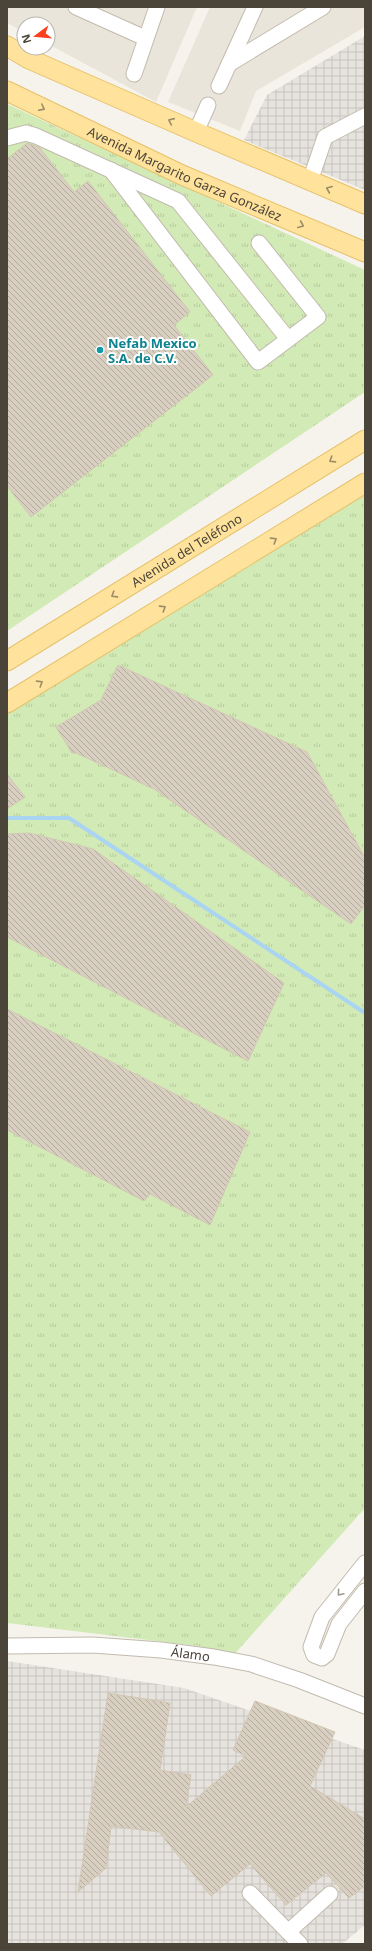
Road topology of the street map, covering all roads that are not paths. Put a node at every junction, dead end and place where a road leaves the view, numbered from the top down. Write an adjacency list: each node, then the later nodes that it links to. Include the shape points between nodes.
1 (76, 7): 5 (street)
2 (157, 7): 5 (street)
3 (255, 7): 7 (street)
4 (323, 7): 7 (street)
5 (145, 38): 8 (street)
6 (7, 46): 13 (main road, one-way to 6, via 29,59)
7 (229, 64): 9 (street)
8 (134, 74)
9 (218, 86)
10 (7, 91): 19 (main road, Avenida Margarito Garza González, one-way to 19, via 182,175)
11 (208, 105): 13 (street)
12 (365, 116): 16 (street, via 325,137)
13 (196, 132): 16 (main road)
14 (7, 138): 15 (street, via 26,133 36,136)
15 (111, 170): 20 (street, via 178,201); 20 (street, via 258,362)
16 (310, 181): 17 (main road, one-way to 16)
17 (365, 204)
18 (259, 243): 20 (street, via 318,317)
19 (365, 252)
20 (288, 339)
21 (365, 440): 23 (main road, Avenida del Teléfono, one-way to 23)
22 (365, 483): 24 (main road, one-way to 22)
23 (7, 661)
24 (7, 704)
25 (365, 1563): 26 (street, one-way to 26, via 322,1617 311,1647 314,1655 322,1658 327,1654 339,1624)
26 (365, 1591)
27 (7, 1646): 28 (street, Álamo, via 93,1645 214,1657 251,1664)
28 (365, 1706)
29 (250, 1893): 31 (street)
30 (330, 1894): 31 (street)
31 (288, 1932): 32 (street)
32 (300, 1944)

